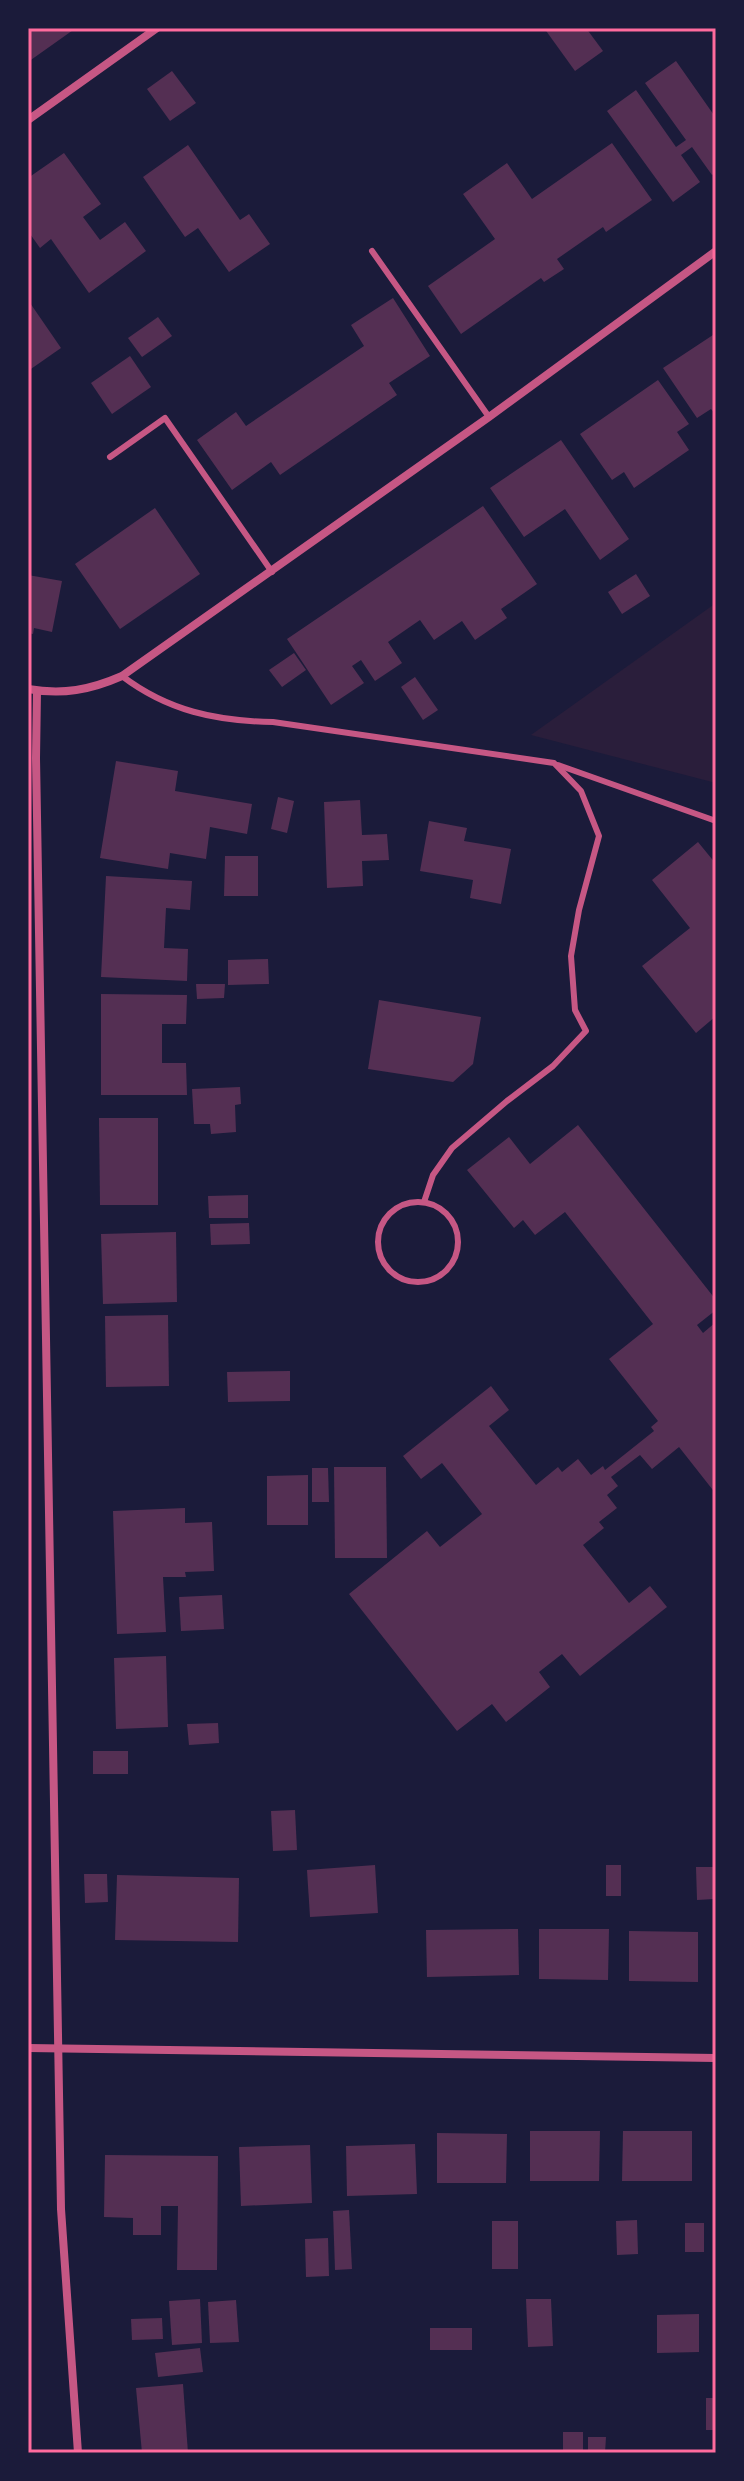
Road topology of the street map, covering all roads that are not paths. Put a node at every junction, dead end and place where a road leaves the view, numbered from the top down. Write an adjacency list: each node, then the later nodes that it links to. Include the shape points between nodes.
1 (157, 28): 2 (street)
2 (28, 120)
3 (372, 251): 5 (lane)
4 (716, 251): 5 (street)
5 (489, 417): 7 (street)
6 (110, 457): 7 (lane, via 165,418)
7 (272, 572): 8 (street)
8 (122, 676): 9 (street, via 94,688); 10 (lane, via 147,695 233,722 273,722)
9 (32, 690): 14 (street)
10 (554, 763): 11 (lane); 12 (lane, via 581,791 599,836 571,956 575,1010 586,1031 553,1066 452,1148 433,1175)
11 (716, 821)
12 (424, 1202): 12 (lane, via 447,1213 455,1224 458,1249 446,1272 423,1282 409,1281 397,1276 380,1255 380,1228 398,1207)
13 (28, 2048): 14 (street)
14 (59, 2048): 15 (street); 16 (street, via 61,2209)
15 (716, 2058)
16 (78, 2453)

